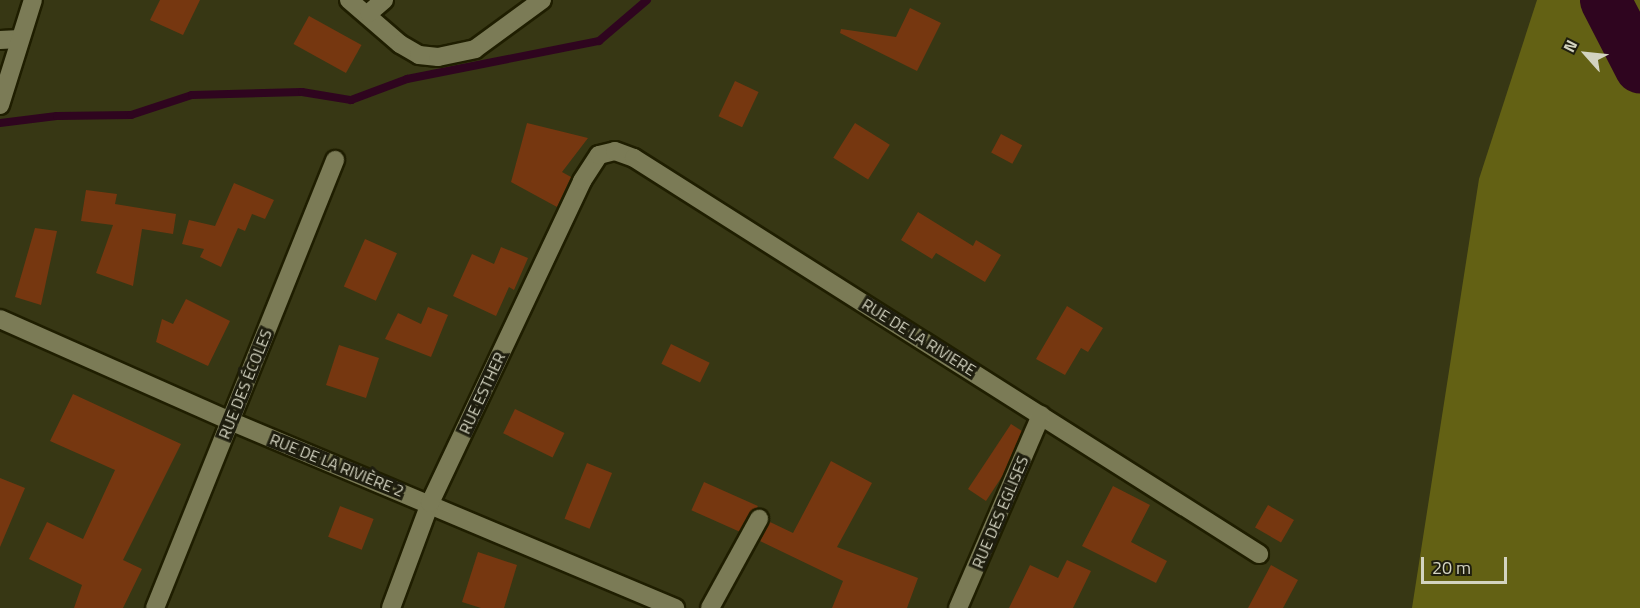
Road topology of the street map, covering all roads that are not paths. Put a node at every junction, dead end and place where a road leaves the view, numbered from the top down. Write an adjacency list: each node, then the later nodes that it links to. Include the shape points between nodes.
1 (33, 0): 6 (street)
2 (349, 0): 5 (street)
3 (384, 0): 5 (street)
4 (542, 0): 5 (street, via 475,49 438,57 419,55 400,44)
5 (369, 14)
6 (20, 39): 7 (street); 8 (street)
7 (0, 40)
8 (0, 105)
9 (335, 160): 13 (street, RUE DES ÉCOLES)
10 (582, 181): 12 (street, RUE DE LA RIVIERE, via 599,155 615,151 634,158); 14 (street, RUE ESTHER)
11 (0, 319): 13 (street, RUE DE LA RIVIÈRE 2)
12 (1041, 415): 16 (street, RUE DE LA RIVIERE, via 1150,489); 21 (street, RUE DES EGLISES)
13 (230, 421): 14 (street, RUE DE LA RIVIÈRE 2); 17 (street, RUE DES ÉCOLES)
14 (430, 503): 18 (street, RUE ESTHER); 19 (street, RUE DE LA RIVIÈRE 2)
15 (759, 519): 20 (street)
16 (1259, 554)
17 (155, 608)
18 (391, 608)
19 (675, 608)
20 (710, 608)
21 (958, 608)

